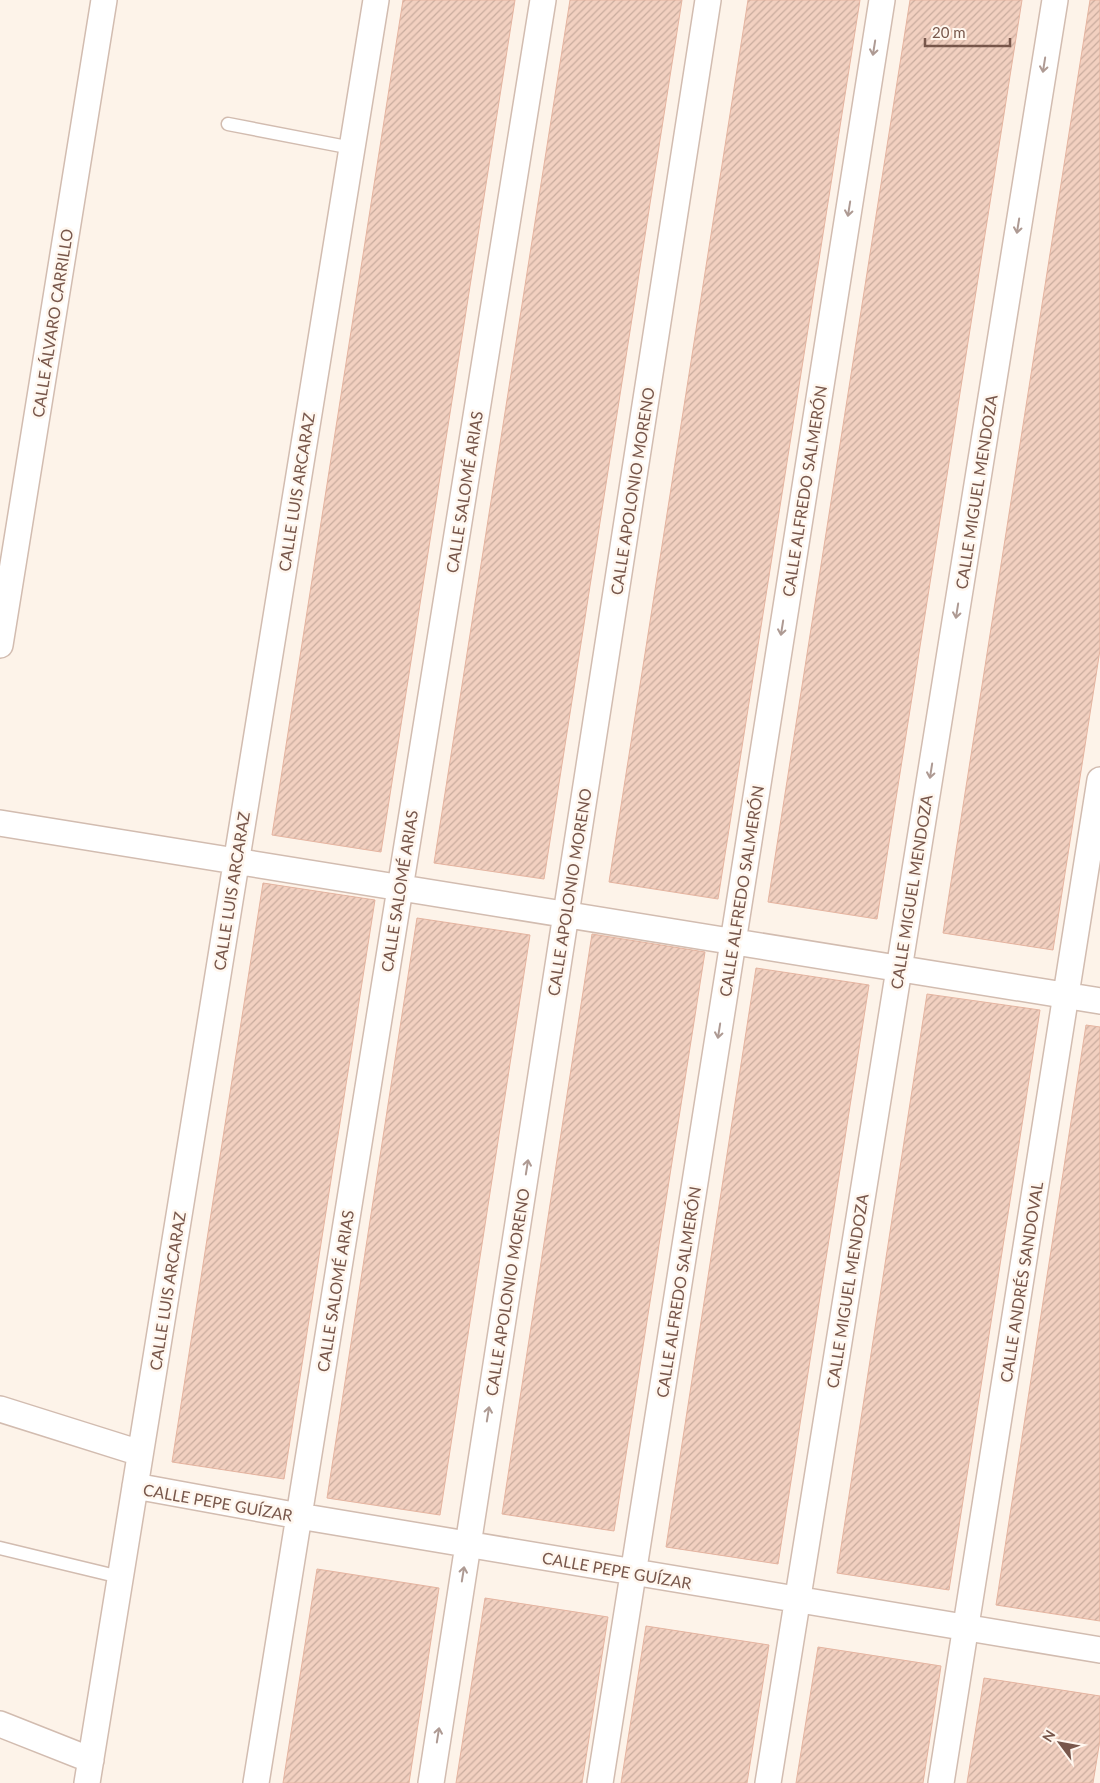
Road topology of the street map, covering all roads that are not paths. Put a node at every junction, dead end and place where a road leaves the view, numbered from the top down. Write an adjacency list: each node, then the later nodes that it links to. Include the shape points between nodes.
1 (104, 0): 9 (street, CALLE ÁLVARO CARRILLO)
2 (376, 0): 8 (street, CALLE LUIS ARCARAZ)
3 (543, 0): 13 (street, CALLE SALOMÉ ARIAS)
4 (708, 0): 14 (street, CALLE APOLONIO MORENO)
5 (882, 0): 15 (street, CALLE ALFREDO SALMERÓN, one-way to 15)
6 (1055, 0): 16 (street, CALLE MIGUEL MENDOZA, one-way to 16)
7 (228, 124): 8 (lane)
8 (352, 148): 12 (street, CALLE LUIS ARCARAZ)
9 (0, 645)
10 (1100, 780): 17 (street, CALLE ANDRÉS SANDOVAL)
11 (0, 824): 12 (street)
12 (236, 861): 13 (street); 20 (street, CALLE LUIS ARCARAZ)
13 (400, 888): 14 (street); 22 (street, CALLE SALOMÉ ARIAS)
14 (566, 915): 15 (street); 23 (street, CALLE APOLONIO MORENO, one-way to 14)
15 (733, 941): 16 (street); 25 (street, CALLE ALFREDO SALMERÓN, one-way to 25)
16 (899, 968): 17 (street); 27 (street, CALLE MIGUEL MENDOZA)
17 (1066, 995): 18 (street); 28 (street, CALLE ANDRÉS SANDOVAL)
18 (1100, 1001)
19 (0, 1409): 20 (street)
20 (140, 1453): 21 (street, CALLE LUIS ARCARAZ)
21 (135, 1486): 22 (street, CALLE PEPE GUÍZAR); 26 (street, CALLE LUIS ARCARAZ)
22 (299, 1516): 23 (street, CALLE PEPE GUÍZAR); 32 (street, CALLE SALOMÉ ARIAS)
23 (468, 1545): 25 (street, CALLE PEPE GUÍZAR); 33 (street, CALLE APOLONIO MORENO, one-way to 23)
24 (0, 1548): 26 (lane)
25 (633, 1572): 27 (street, CALLE PEPE GUÍZAR); 34 (street, CALLE ALFREDO SALMERÓN)
26 (120, 1577): 31 (street, CALLE LUIS ARCARAZ)
27 (797, 1600): 28 (street, CALLE PEPE GUÍZAR); 35 (street, CALLE MIGUEL MENDOZA)
28 (966, 1628): 29 (street, CALLE PEPE GUÍZAR); 36 (street, CALLE ANDRÉS SANDOVAL)
29 (1100, 1650)
30 (0, 1724): 31 (street)
31 (89, 1772)
32 (256, 1783)
33 (431, 1783)
34 (600, 1783)
35 (768, 1783)
36 (941, 1783)

